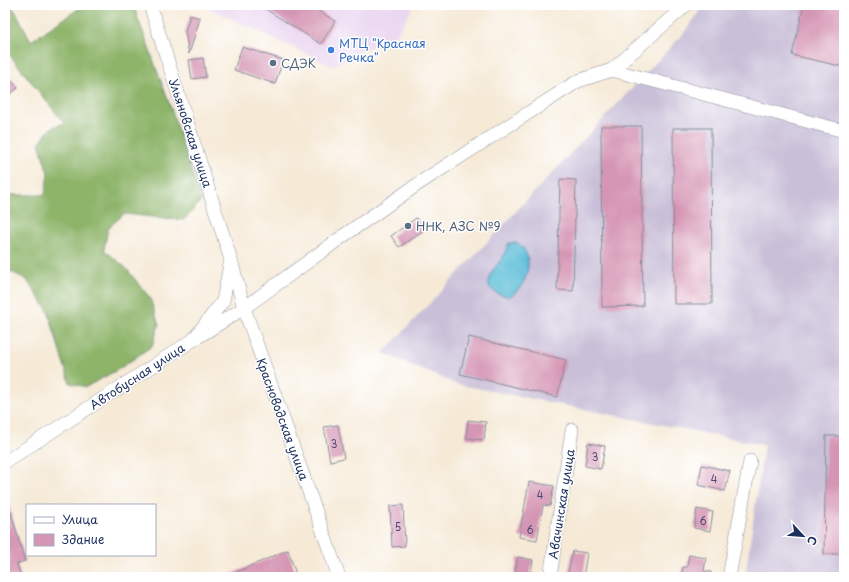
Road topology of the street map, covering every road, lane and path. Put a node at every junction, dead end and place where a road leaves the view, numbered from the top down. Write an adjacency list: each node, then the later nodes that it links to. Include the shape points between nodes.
1 (150, 5): 5 (street, Ульяновская улица)
2 (686, 5): 3 (street)
3 (612, 70): 4 (street); 6 (street, via 578,81 421,182)
4 (844, 131)
5 (231, 260): 6 (street, Красноводская улица); 7 (street, Автобусная улица, via 223,301)
6 (244, 308): 7 (street); 11 (street, Красноводская улица)
7 (193, 340): 10 (street, Автобусная улица)
8 (572, 430): 12 (street, Авачинская улица)
9 (750, 461): 13 (street)
10 (5, 462)
11 (339, 577)
12 (550, 577)
13 (729, 577)

